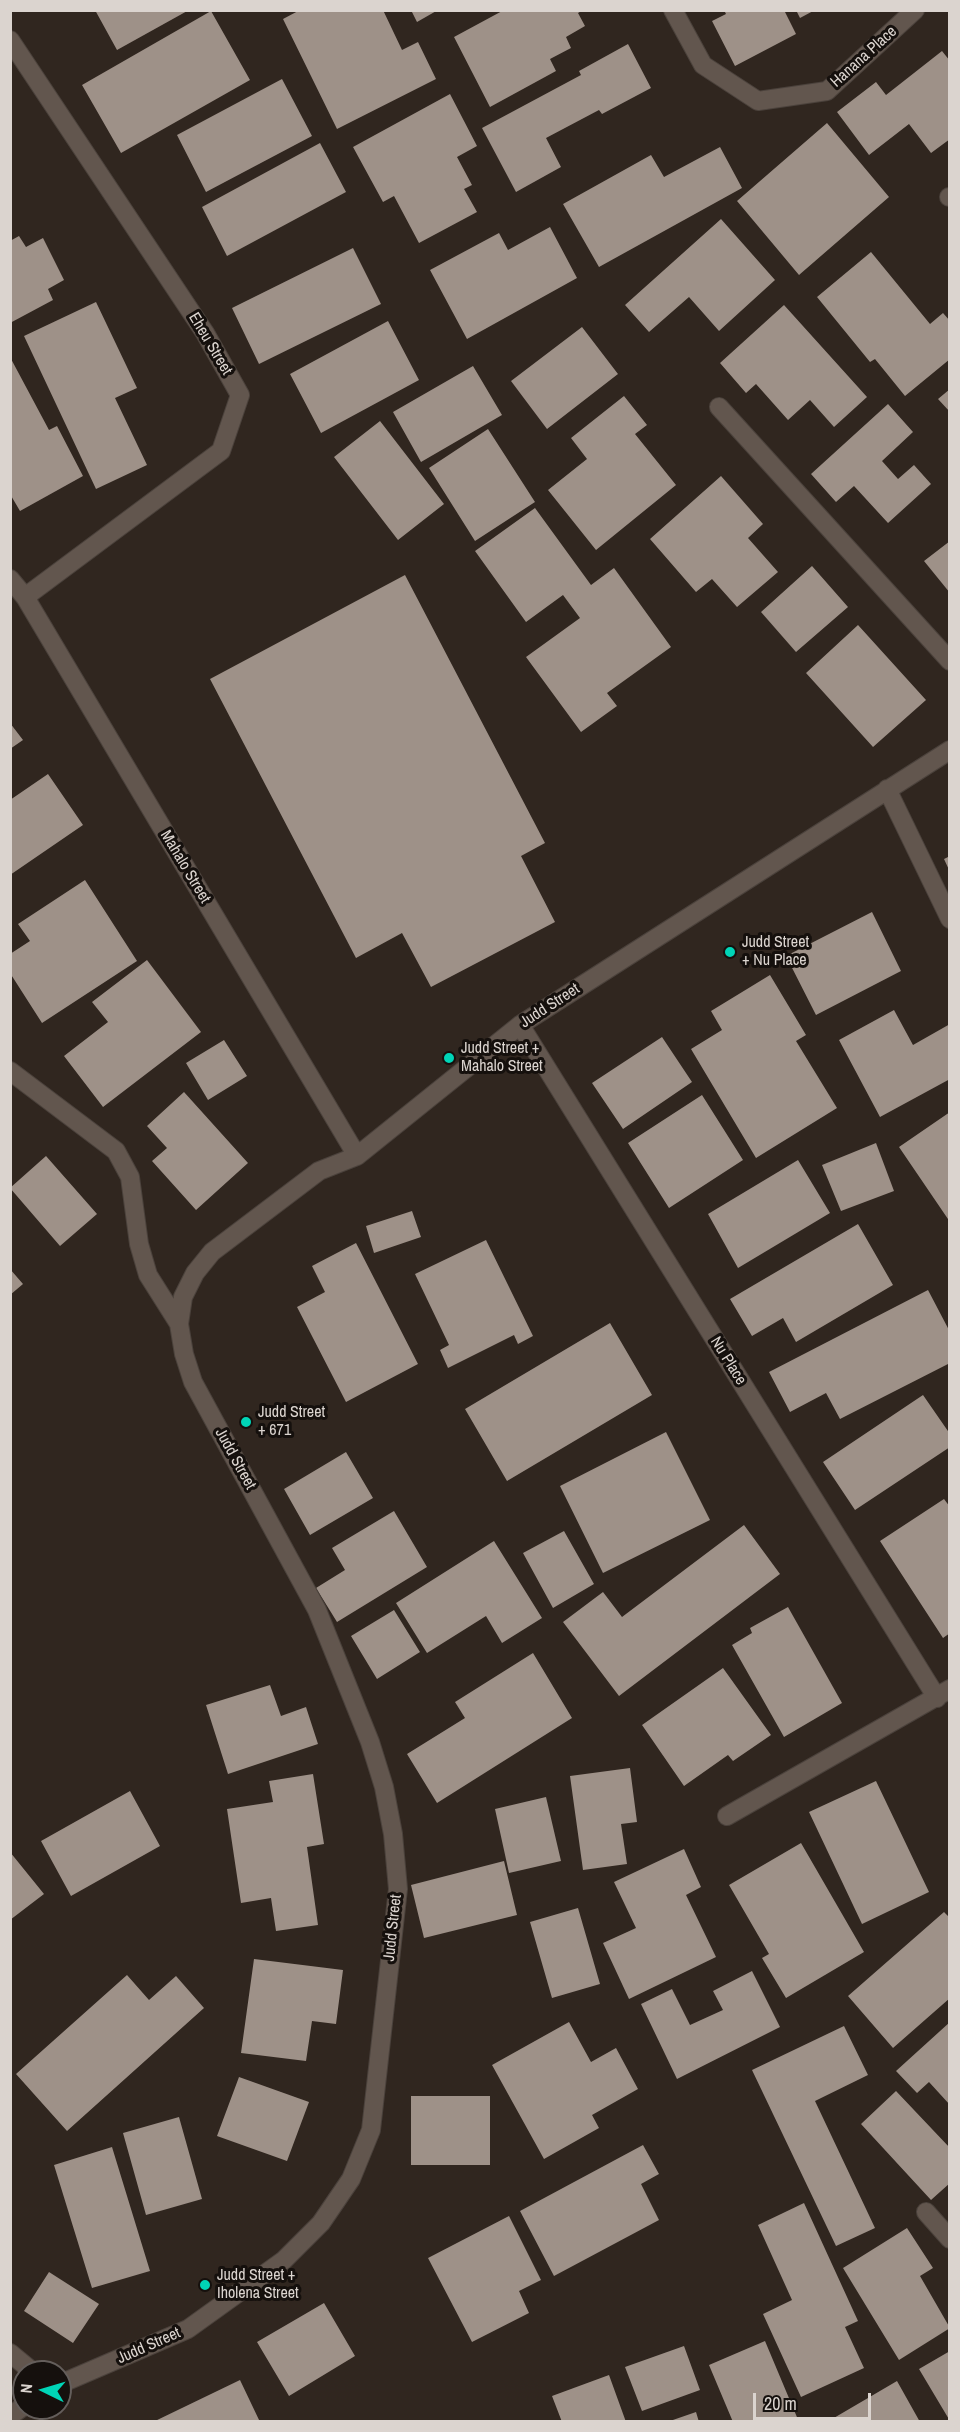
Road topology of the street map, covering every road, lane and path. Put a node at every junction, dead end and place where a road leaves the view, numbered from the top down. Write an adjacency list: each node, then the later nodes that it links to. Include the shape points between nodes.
1 (673, 10): 2 (street, Hanana Place, via 703,65 758,101 827,91)
2 (915, 10)
3 (10, 40): 6 (street, Eheu Street, via 205,333 240,395 220,451)
4 (718, 407): 7 (street)
5 (10, 579): 6 (street, Mahalo Street)
6 (25, 597): 13 (street, Mahalo Street)
7 (950, 662)
8 (950, 750): 9 (street, Judd Street)
9 (887, 789): 10 (street); 11 (street, Judd Street)
10 (950, 919)
11 (520, 1025): 13 (street, Judd Street); 15 (street, Nu Place)
12 (10, 1071): 14 (street, via 116,1151 130,1177 139,1244 148,1275)
13 (357, 1156): 14 (street, Judd Street, via 319,1170 212,1252 183,1297)
14 (179, 1324): 19 (street, Judd Street, via 193,1382 317,1611 370,1742 393,1834 398,1889 371,2130 351,2179 321,2223 284,2260 188,2329)
15 (943, 1694): 16 (street)
16 (727, 1816)
17 (926, 2212): 18 (street)
18 (950, 2239)
19 (72, 2379)

